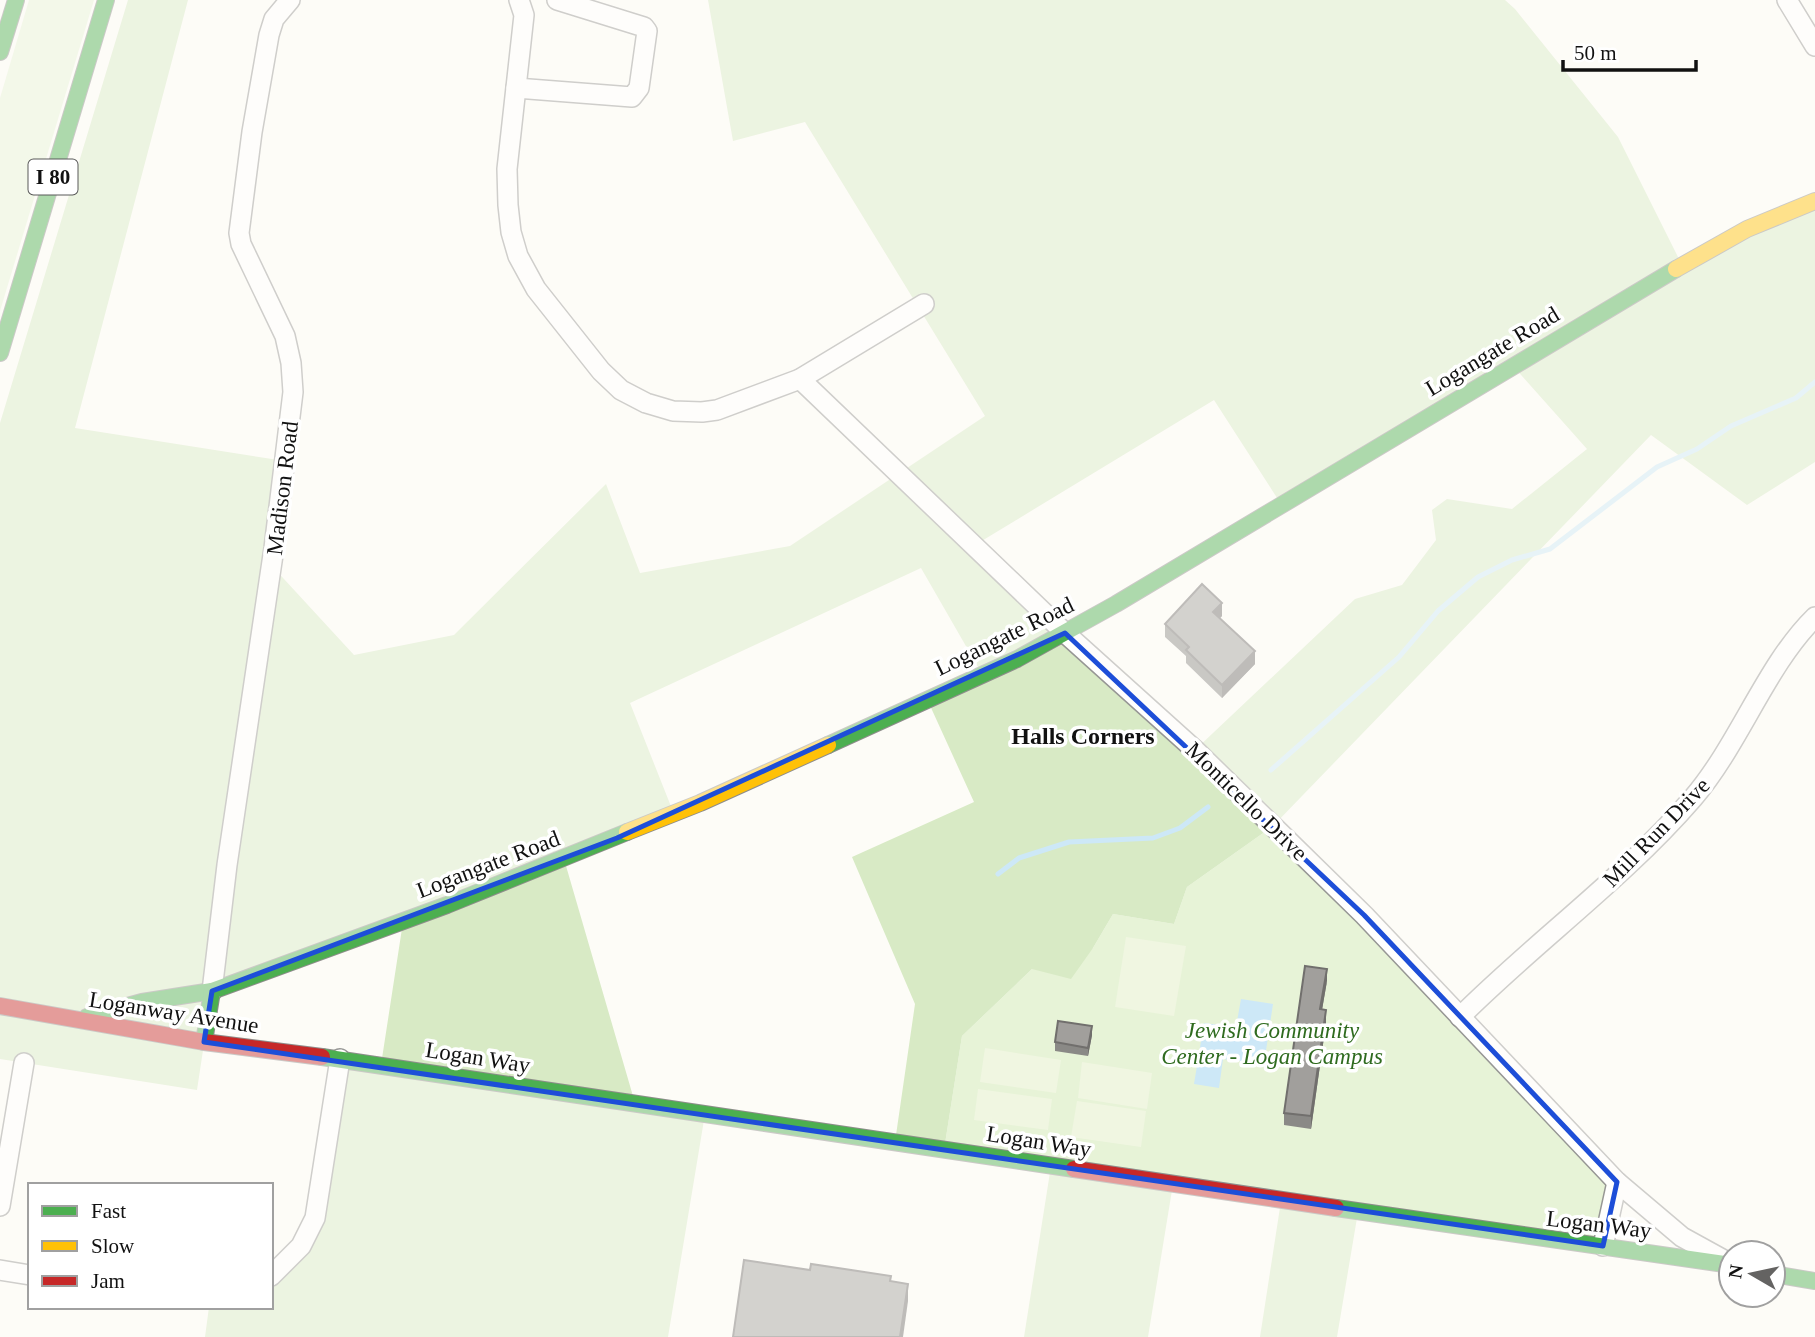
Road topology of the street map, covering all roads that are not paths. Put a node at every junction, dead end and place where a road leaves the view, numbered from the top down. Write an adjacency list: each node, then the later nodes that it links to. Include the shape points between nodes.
1 (16, 0): 8 (main road)
2 (107, 0): 12 (main road, I 80)
3 (290, 0): 16 (street, Madison Road, via 274,19 269,35 239,233 285,336 292,406)
4 (519, 0): 9 (street, via 524,15)
5 (557, 0): 9 (street, via 644,27 639,88 632,97)
6 (1787, 0): 7 (street)
7 (1815, 46)
8 (0, 52)
9 (516, 88): 13 (street, via 507,169 511,232 518,256 536,289 601,371 621,390 646,403 686,412 725,407)
10 (1815, 201): 15 (main road, Logangate Road, via 1716,245)
11 (924, 304): 13 (street)
12 (0, 354)
13 (800, 380): 15 (street, Monticello Drive)
14 (1815, 617): 18 (street, Mill Run Drive, via 1693,798 1613,879)
15 (1065, 633): 16 (main road, Logangate Road, via 617,838); 18 (street, Monticello Drive, via 1195,750 1364,915)
16 (212, 991): 19 (main road, Logangate Road, via 142,1002); 20 (main road)
17 (0, 1006): 19 (main road, Loganway Avenue)
18 (1460, 1017): 23 (street, Monticello Drive)
19 (79, 1020): 20 (main road, Loganway Avenue)
20 (204, 1042): 21 (main road, Loganway Avenue)
21 (340, 1059): 25 (main road, Logan Way); 29 (street, via 315,1218 301,1246)
22 (24, 1063): 24 (street)
23 (1617, 1182): 25 (street); 26 (street, Monticello Drive, via 1682,1237)
24 (0, 1206)
25 (1604, 1246): 27 (main road, Logan Way)
26 (1717, 1257)
27 (1717, 1263)
28 (0, 1270): 30 (street)
29 (273, 1274)
30 (28, 1275)
31 (1787, 1276): 32 (main road)
32 (1815, 1281)

